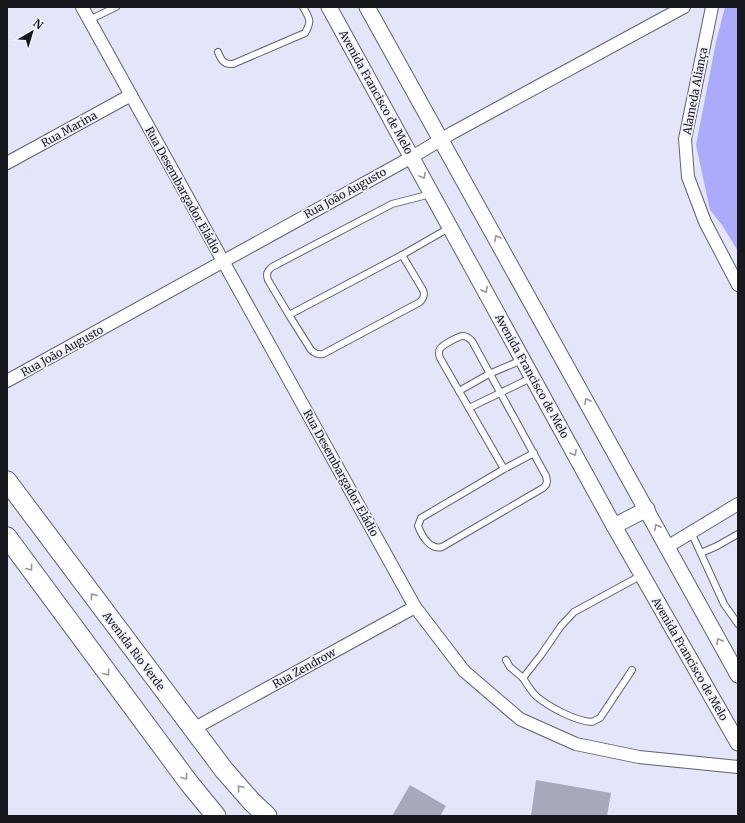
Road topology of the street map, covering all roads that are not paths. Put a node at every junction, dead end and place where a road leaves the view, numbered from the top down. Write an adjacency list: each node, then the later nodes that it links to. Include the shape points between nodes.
1 (82, 7): 8 (street, Rua Desembargador Eládio)
2 (116, 7): 8 (lane)
3 (303, 7): 9 (lane, via 310,24 305,33 233,64 224,63)
4 (329, 7): 12 (street, Avenida Francisco de Melo)
5 (367, 7): 11 (street)
6 (684, 7): 11 (street, Rua João Augusto)
7 (712, 7): 18 (street, Alameda Aliança, via 685,139 688,177 704,222)
8 (89, 20): 10 (street, Rua Desembargador Eládio)
9 (218, 52)
10 (130, 95): 13 (street, Rua Marina); 17 (street, Rua Desembargador Eládio)
11 (442, 139): 12 (street, Rua João Augusto); 31 (street, one-way to 11)
12 (412, 156): 14 (street, Avenida Francisco de Melo, one-way to 14); 17 (street, Rua João Augusto)
13 (7, 163)
14 (432, 193): 15 (street, Avenida Francisco de Melo); 19 (lane, via 392,204 268,270 268,280)
15 (451, 228): 16 (lane); 20 (street, Avenida Francisco de Melo, one-way to 20)
16 (402, 255): 19 (lane); 19 (lane, via 423,290 424,299 323,354 314,354)
17 (223, 261): 23 (street, Rua João Augusto); 39 (street, Rua Desembargador Eládio)
18 (738, 285)
19 (289, 315)
20 (523, 359): 21 (lane); 22 (street, Avenida Francisco de Melo)
21 (489, 374): 24 (lane); 24 (lane, via 472,341 464,336 443,346 438,354); 25 (lane)
22 (533, 377): 25 (lane); 32 (street, Avenida Francisco de Melo, one-way to 32)
23 (7, 381)
24 (459, 391): 26 (lane)
25 (501, 392): 26 (lane); 27 (lane)
26 (469, 408): 28 (lane)
27 (534, 453): 28 (lane); 28 (lane, via 546,476 546,485 543,488 442,547 437,548 429,544 418,526 421,518)
28 (504, 469)
29 (7, 481): 45 (main road, Avenida Rio Verde, one-way to 29)
30 (738, 504): 33 (street)
31 (646, 509): 32 (street); 36 (street, one-way to 31)
32 (614, 526): 38 (street, Avenida Francisco de Melo)
33 (691, 532): 36 (street); 37 (lane)
34 (738, 534): 37 (lane)
35 (7, 537): 48 (main road, one-way to 48)
36 (667, 547): 43 (street, one-way to 36)
37 (701, 553): 40 (lane, via 724,604)
38 (642, 575): 44 (lane, via 574,612); 46 (street, Avenida Francisco de Melo)
39 (415, 607): 45 (street, Rua Zendrow); 47 (street, Rua Desembargador Eládio, via 464,671 520,719 576,744 639,757)
40 (738, 624)
41 (506, 660): 44 (lane)
42 (632, 670): 44 (lane, via 600,718 592,722 552,707 535,695)
43 (738, 675)
44 (523, 678)
45 (193, 729): 49 (main road, Avenida Rio Verde, one-way to 45, via 224,770)
46 (738, 743)
47 (738, 767)
48 (216, 816)
49 (267, 816)

